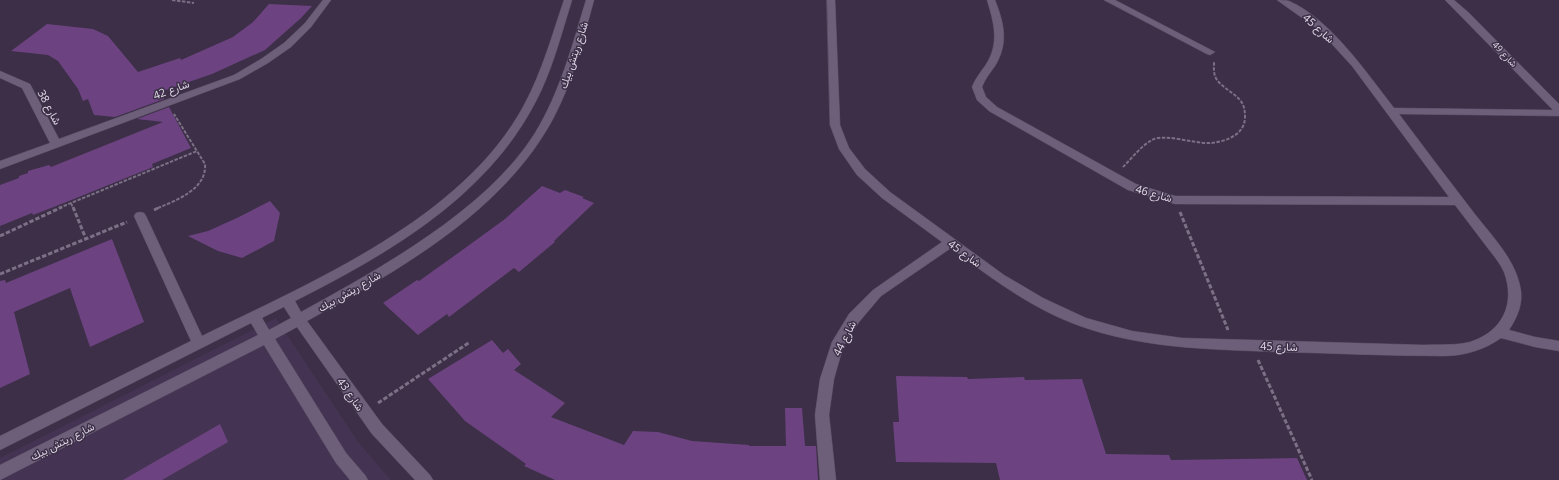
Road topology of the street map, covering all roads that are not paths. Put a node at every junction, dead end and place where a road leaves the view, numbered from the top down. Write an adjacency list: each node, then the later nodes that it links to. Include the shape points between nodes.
1 (327, 0): 14 (street, شارع 42, via 290,44 237,77)
2 (568, 0): 19 (street, شارع ريتش بيك, via 548,62 530,105 516,129 496,154 443,205 408,230 369,256)
3 (590, 0): 21 (street, شارع ريتش بيك, via 569,72 548,122 526,154 497,186 459,219 412,252)
4 (831, 0): 18 (street, شارع 45, via 835,124 844,148 861,172 886,195)
5 (991, 0): 16 (street, شارع 46, via 1002,38 998,53 981,76 977,87 981,98 993,109 1132,187 1174,200 1206,202)
6 (1108, 0): 9 (street)
7 (1282, 0): 12 (street, شارع 45, via 1322,28 1355,64)
8 (1449, 0): 11 (street, شارع 49)
9 (1210, 52)
10 (0, 74): 14 (street, شارع 38, via 26,86)
11 (1559, 110)
12 (1390, 111): 13 (street); 16 (street, شارع 45)
13 (1559, 113)
14 (56, 144): 15 (street, شارع 42)
15 (0, 165)
16 (1458, 200): 22 (street, شارع 45, via 1510,272 1516,295 1515,302 1512,316)
17 (140, 216): 24 (street)
18 (951, 242): 22 (street, شارع 45, via 1038,302 1083,322 1139,337 1182,343 1251,346 1454,350 1480,344); 30 (street, شارع 44, via 877,293 854,318 837,346 827,379 822,415)
19 (287, 300): 20 (street, شارع ريتش بيك); 21 (street, شارع 43)
20 (254, 317): 23 (street); 24 (street, شارع ريتش بيك)
21 (299, 320): 23 (street, شارع ريتش بيك); 29 (street, شارع 43, via 377,429)
22 (1499, 332): 25 (street)
23 (266, 337): 27 (street, شارع ريتش بيك); 28 (street, via 341,458)
24 (199, 343): 26 (street, شارع ريتش بيك)
25 (1559, 346)
26 (0, 443)
27 (0, 473)
28 (360, 480)
29 (424, 480)
30 (828, 480)

